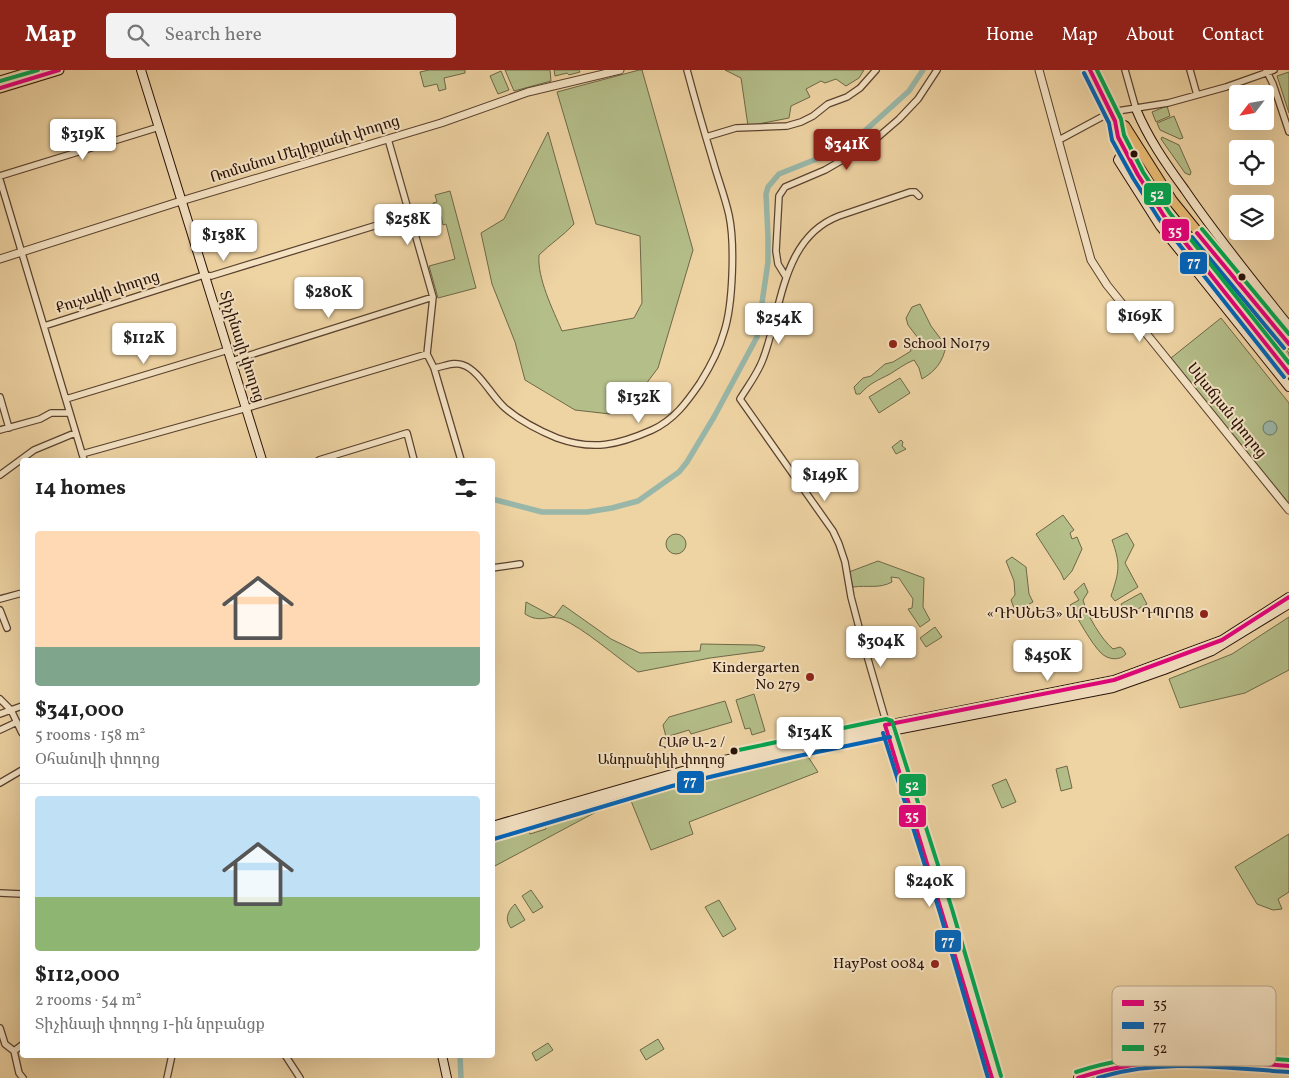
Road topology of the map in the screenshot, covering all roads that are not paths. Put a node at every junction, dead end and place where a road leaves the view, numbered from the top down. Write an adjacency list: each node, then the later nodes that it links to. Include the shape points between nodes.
1 (36, 70): 14 (main road)
2 (60, 70): 15 (main road)
3 (141, 70): 19 (main road, Տիչինայի փողոց)
4 (620, 70): 22 (street, Ռոմանոս Մելիքյանի փողոց, via 528,92)
5 (687, 70): 21 (street)
6 (876, 70): 21 (street, via 860,88 801,122 774,128 736,128)
7 (937, 70): 32 (street, via 899,119 870,144 825,170 785,187 781,192 776,251 778,264)
8 (1039, 70): 23 (street, Սվաճյան փողոց)
9 (1090, 70): 18 (main road)
10 (1124, 70): 17 (street)
11 (1190, 70): 16 (street)
12 (1274, 70): 13 (street)
13 (1267, 71): 16 (street); 20 (street)
14 (0, 81)
15 (0, 88)
16 (1197, 95): 17 (street)
17 (1136, 109): 18 (street); 35 (main road, via 1146,132 1210,227)
18 (1113, 117): 23 (street); 24 (main road); 36 (main road, via 1125,126 1172,200)
19 (159, 126): 25 (street); 27 (main road, Տիչինայի փողոց)
20 (1289, 132)
21 (706, 137): 40 (street, via 731,229 728,310 725,330 706,373 670,419 621,442 591,446 574,443 556,437 505,409 463,364)
22 (388, 139): 27 (street, Ռոմանոս Մելիքյանի փողոց); 28 (street)
23 (1059, 140): 58 (street, Սվաճյան փողոց, via 1092,260 1107,285)
24 (1124, 149): 41 (main road, via 1164,216); 42 (main road, via 1118,160 1160,226)
25 (0, 178): 29 (street)
26 (919, 196): 32 (street, via 910,192 830,220 815,230 794,255)
27 (182, 201): 29 (street, Ռոմանոս Մելիքյանի փողոց); 31 (main road, Տիչինայի փողոց)
28 (410, 215): 31 (street, Քուչակի փողոց, via 211,276); 33 (street)
29 (22, 253): 30 (street, Ռոմանոս Մելիքյանի փողոց); 34 (street)
30 (0, 259)
31 (204, 275): 34 (street, Քուչակի փողոց); 37 (main road, Տիչինայի փողոց)
32 (786, 277): 73 (street, via 762,362 740,399 839,544)
33 (433, 297): 38 (street); 39 (street)
34 (44, 326): 44 (street)
35 (1289, 326)
36 (1289, 344)
37 (228, 350): 39 (main road, Տիչինայի փողոց); 44 (street)
38 (427, 354): 40 (street); 45 (street)
39 (232, 361): 45 (main road, Տիչինայի փողոց)
40 (434, 368): 55 (street)
41 (1289, 373)
42 (1289, 387)
43 (0, 397): 47 (street)
44 (66, 399): 46 (street)
45 (247, 408): 50 (street); 52 (main road, Տիչինայի փողոց)
46 (69, 413): 47 (street, via 51,413); 49 (street)
47 (9, 428): 48 (street)
48 (0, 430)
49 (75, 433): 50 (street); 51 (street)
50 (83, 457)
51 (23, 458)
52 (261, 458)
53 (326, 458): 54 (street, via 407,433)
54 (413, 458)
55 (460, 458)
56 (20, 460): 57 (street)
57 (0, 475)
58 (1289, 510)
59 (520, 564): 60 (street)
60 (495, 568)
61 (20, 594): 63 (street)
62 (1289, 597): 73 (main road, via 1222,640 1114,680)
63 (0, 599)
64 (1289, 604): 73 (main road, via 1212,651 1113,688)
65 (0, 610): 66 (street)
66 (7, 628)
67 (0, 699): 69 (street)
68 (20, 707): 69 (street)
69 (11, 710): 70 (street); 71 (street)
70 (0, 714)
71 (17, 722): 72 (street); 74 (street)
72 (20, 728)
73 (887, 728): 77 (main road, via 797,746); 96 (main road, via 946,910)
74 (0, 730)
75 (20, 771): 76 (street)
76 (0, 783)
77 (621, 790): 78 (main road); 79 (main road)
78 (495, 825)
79 (495, 832)
80 (0, 893): 81 (street)
81 (20, 894)
82 (0, 1028): 83 (street)
83 (3, 1045): 85 (street)
84 (20, 1046): 85 (street)
85 (14, 1051): 92 (street)
86 (171, 1058): 93 (street)
87 (287, 1058): 94 (street)
88 (443, 1058): 95 (main road)
89 (1276, 1065): 91 (main road)
90 (1130, 1066): 97 (main road, via 1098,1070)
91 (1289, 1066)
92 (23, 1078)
93 (167, 1078)
94 (300, 1078)
95 (447, 1078)
96 (994, 1078)
97 (1078, 1078)

